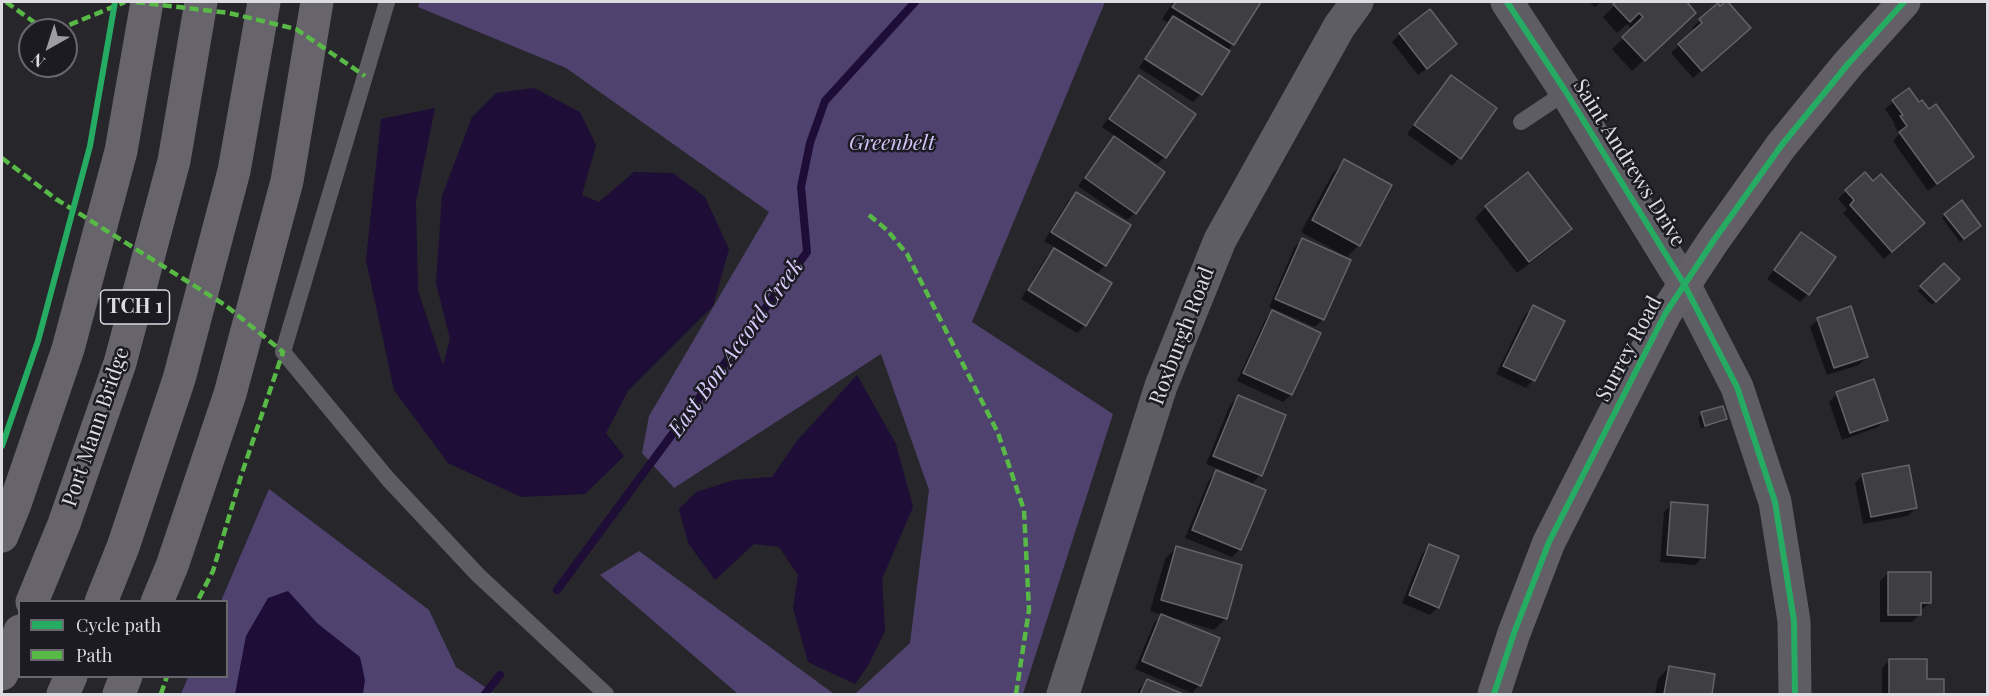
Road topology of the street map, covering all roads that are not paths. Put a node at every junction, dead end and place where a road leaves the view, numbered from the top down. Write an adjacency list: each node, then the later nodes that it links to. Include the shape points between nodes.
1 (147, 2): 12 (highway, via 120,151 70,338)
2 (201, 2): 13 (highway, Port Mann Bridge / TCH 1, via 174,160 120,363 64,524)
3 (264, 2): 14 (highway, TCH 1, via 234,171 179,379)
4 (317, 2): 15 (highway, via 286,180 230,394)
5 (387, 2): 22 (lane, via 284,352 388,479 445,540)
6 (1357, 2): 23 (street, Roxburgh Road, via 1339,27 1220,240 1161,386)
7 (1507, 2): 9 (street, Saint Andrews Drive)
8 (1904, 2): 11 (street, Surrey Road, via 1781,146)
9 (1566, 92): 10 (lane); 11 (street, Saint Andrews Drive)
10 (1521, 122)
11 (1684, 284): 24 (street, Surrey Road, via 1548,542); 25 (street, Saint Andrews Drive, via 1737,387 1774,502 1794,621)
12 (2, 536)
13 (33, 600)
14 (102, 600)
15 (158, 600)
16 (18, 636): 17 (highway)
17 (2, 674)
18 (69, 678): 20 (highway)
19 (125, 678): 21 (highway)
20 (63, 694)
21 (119, 694)
22 (606, 694)
23 (1063, 694)
24 (1494, 694)
25 (1795, 694)

